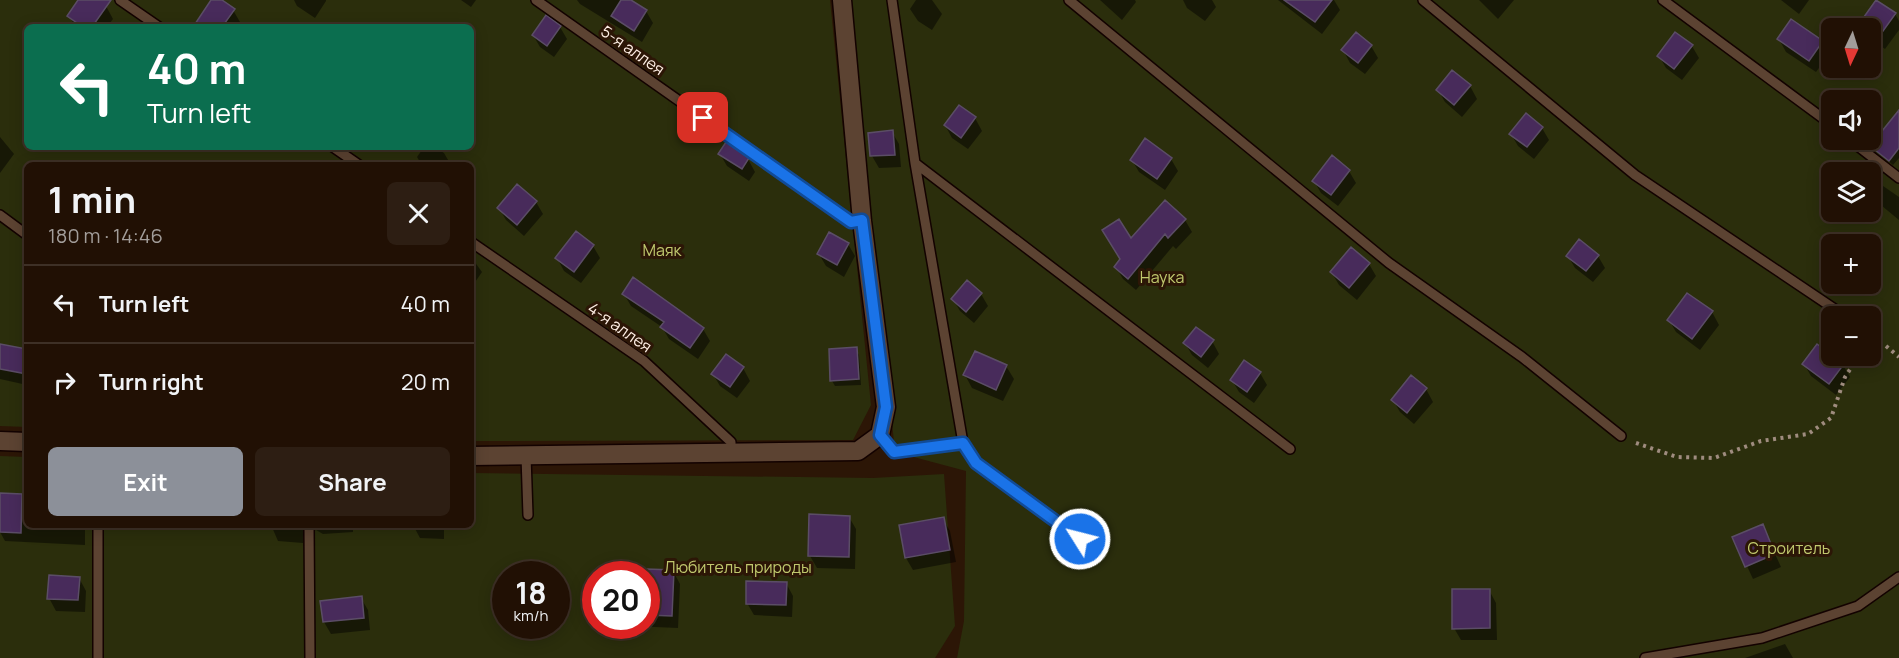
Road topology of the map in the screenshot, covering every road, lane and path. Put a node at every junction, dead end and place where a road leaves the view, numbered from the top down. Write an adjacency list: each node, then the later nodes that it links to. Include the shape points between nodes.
1 (120, 0): 8 (lane)
2 (536, 0): 16 (lane, 5-я аллея, via 851,222)
3 (842, 0): 16 (street)
4 (892, 0): 13 (lane)
5 (1069, 0): 22 (lane, via 1389,263 1522,357)
6 (1423, 0): 19 (lane, via 1635,175)
7 (1663, 0): 9 (lane)
8 (155, 24)
9 (1821, 117)
10 (338, 150): 12 (lane)
11 (1863, 150): 14 (lane)
12 (356, 162)
13 (915, 163): 25 (lane); 26 (lane)
14 (1899, 178)
15 (0, 215): 17 (lane)
16 (862, 220): 21 (street, via 886,407)
17 (24, 233)
18 (474, 244): 27 (lane, 4-я аллея, via 644,361 731,442)
19 (1830, 306)
20 (1853, 366): 22 (path, via 1831,418 1808,434 1761,441 1714,458 1677,458)
21 (880, 435): 25 (lane, via 894,452); 27 (street, via 858,451)
22 (1621, 436)
23 (0, 441): 24 (street)
24 (24, 442)
25 (963, 443): 33 (lane, via 976,463)
26 (1290, 449)
27 (731, 454): 29 (street)
28 (474, 456): 29 (street)
29 (526, 456): 30 (lane)
30 (528, 515)
31 (98, 528): 35 (lane)
32 (309, 528): 36 (lane)
33 (1080, 539)
34 (1899, 577): 37 (lane, via 1858,606 1762,638)
35 (98, 658)
36 (310, 658)
37 (1645, 658)

